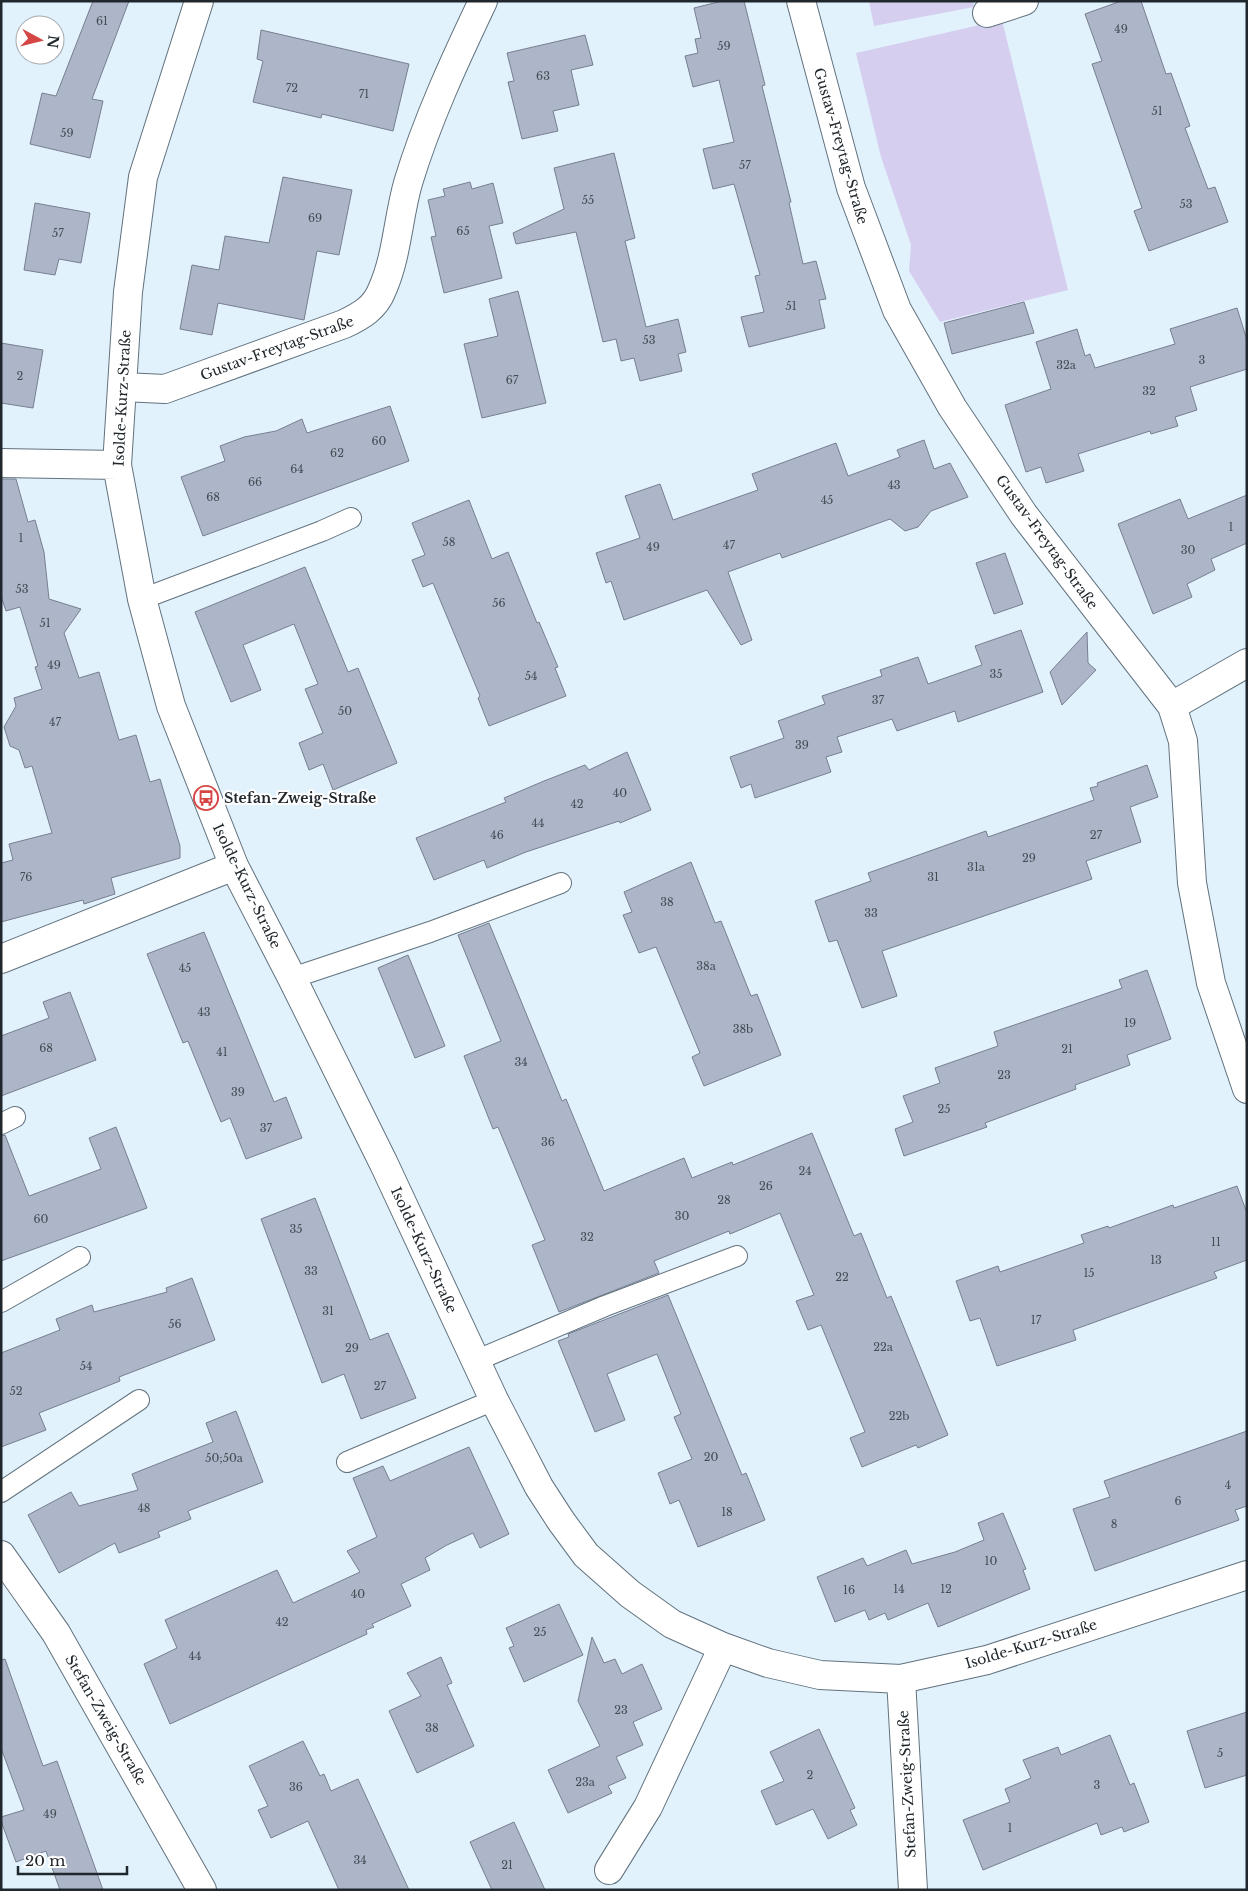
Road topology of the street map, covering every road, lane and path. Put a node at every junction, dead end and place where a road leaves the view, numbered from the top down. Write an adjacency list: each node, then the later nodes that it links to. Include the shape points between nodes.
1 (199, 1): 6 (street, Isolde-Kurz-Straße, via 143,176 128,292)
2 (483, 1): 6 (street, Gustav-Freytag-Straße, via 446,81 408,184 389,269 375,303 360,317 344,324 165,388)
3 (801, 1): 12 (street, Gustav-Freytag-Straße, via 851,188 897,310 952,407 1024,515)
4 (1024, 1): 5 (street)
5 (987, 13)
6 (123, 387): 8 (street, Isolde-Kurz-Straße)
7 (1, 463): 8 (street)
8 (117, 464): 10 (street, Isolde-Kurz-Straße)
9 (351, 518): 10 (lane)
10 (142, 599): 13 (street, Isolde-Kurz-Straße, via 171,706)
11 (1247, 663): 12 (street)
12 (1172, 706): 17 (street, Gustav-Freytag-Straße, via 1183,741 1192,883 1209,974)
13 (234, 866): 15 (street); 16 (street, Isolde-Kurz-Straße)
14 (562, 883): 16 (lane)
15 (1, 959)
16 (292, 978): 21 (street, Isolde-Kurz-Straße)
17 (1247, 1089)
18 (737, 1256): 21 (lane)
19 (80, 1257): 20 (lane)
20 (1, 1302)
21 (476, 1360): 23 (street, Isolde-Kurz-Straße)
22 (140, 1400): 25 (lane)
23 (494, 1400): 24 (lane); 28 (street, Isolde-Kurz-Straße, via 539,1487 586,1555 630,1594 672,1624)
24 (347, 1462)
25 (1, 1492)
26 (2, 1557): 31 (street, Stefan-Zweig-Straße, via 56,1633)
27 (1247, 1575): 29 (street, Isolde-Kurz-Straße, via 986,1660)
28 (723, 1647): 29 (street, Isolde-Kurz-Straße, via 768,1663 820,1675); 30 (street, via 648,1807)
29 (901, 1679): 32 (street, Stefan-Zweig-Straße)
30 (609, 1870)
31 (202, 1890)
32 (913, 1890)

